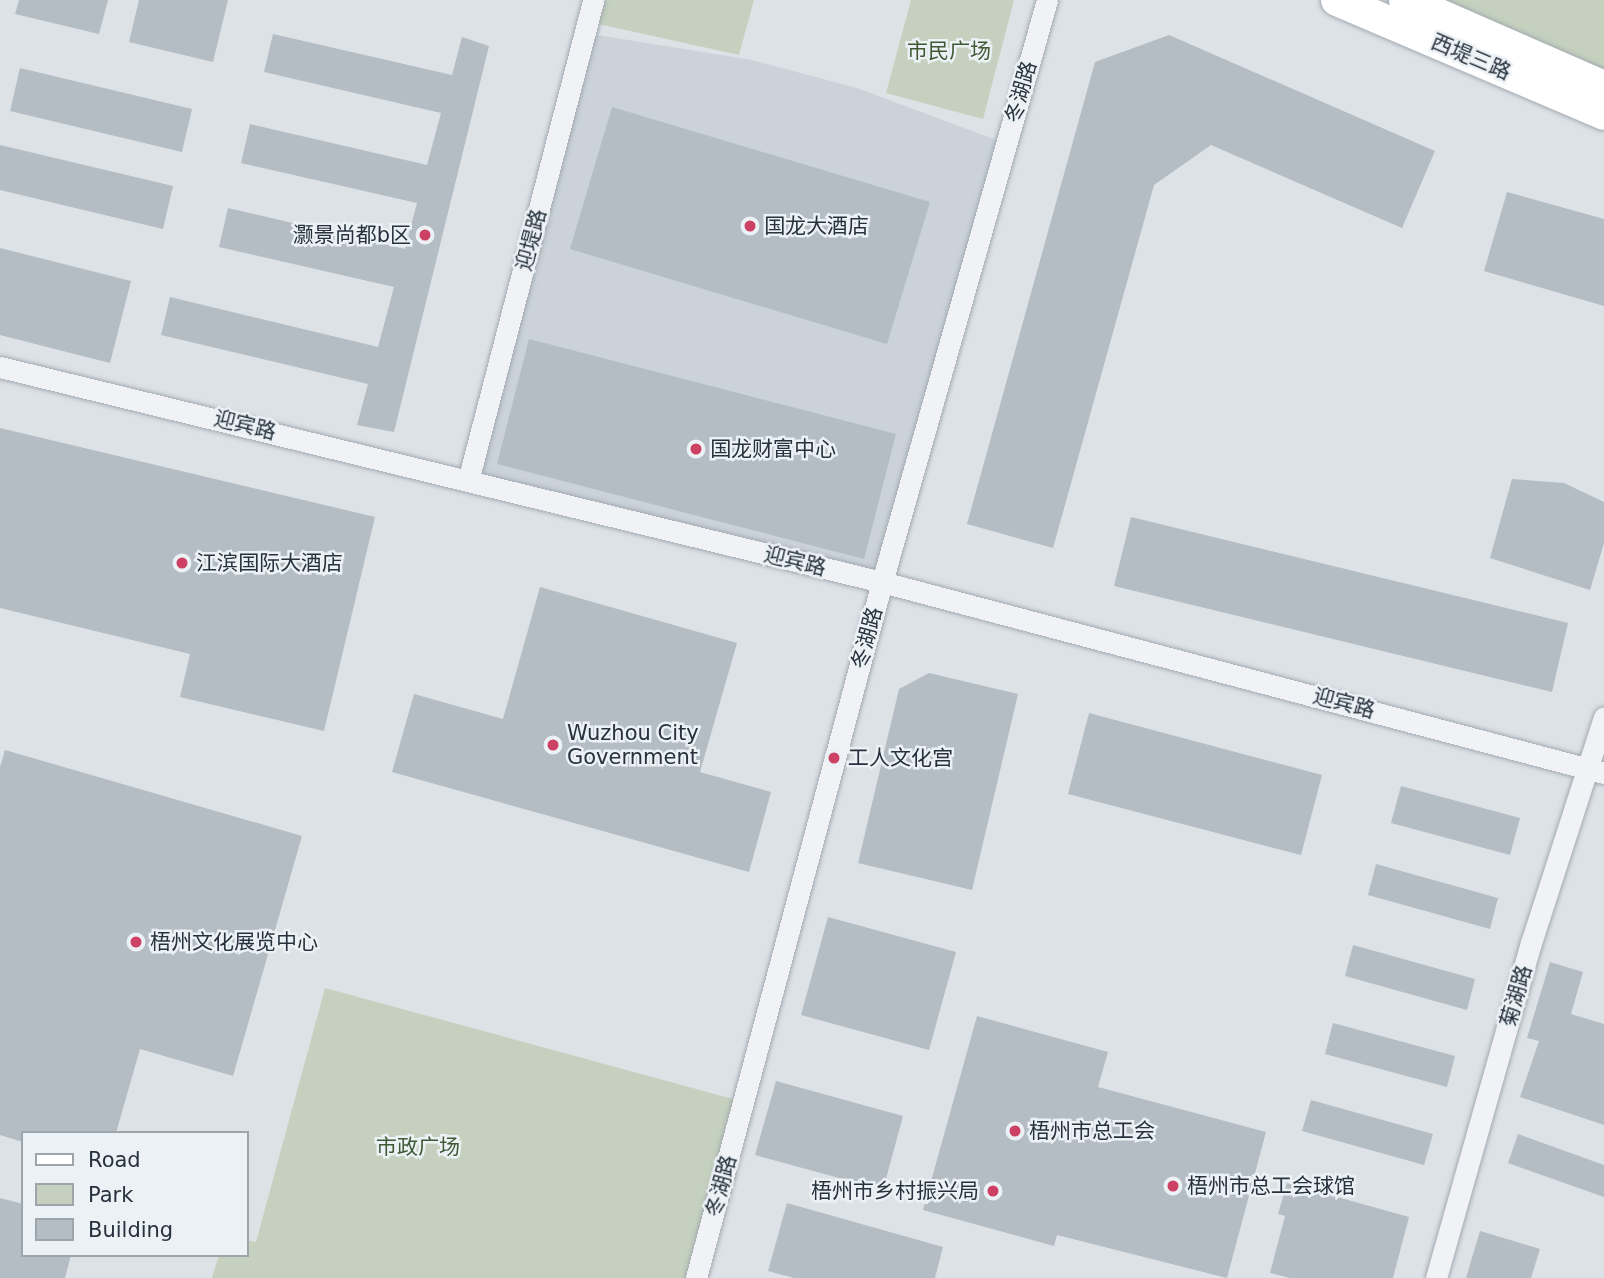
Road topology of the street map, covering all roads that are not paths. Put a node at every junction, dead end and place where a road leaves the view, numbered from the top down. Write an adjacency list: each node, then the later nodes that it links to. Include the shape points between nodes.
1 (593, 0): 8 (street, 迎堤路)
2 (1047, 0): 9 (street, 冬湖路)
3 (1337, 0): 6 (main road, 西堤三路)
4 (1405, 0): 5 (main road, 西堤三路)
5 (1604, 87)
6 (1604, 114)
7 (0, 367): 8 (street, 迎宾路)
8 (468, 481): 9 (street, 迎宾路)
9 (882, 582): 11 (street, 迎宾路); 12 (street, 冬湖路)
10 (1604, 717): 11 (street, 菊湖路)
11 (1596, 770): 13 (street, 菊湖路, via 1531,943)
12 (696, 1278)
13 (1436, 1278)

